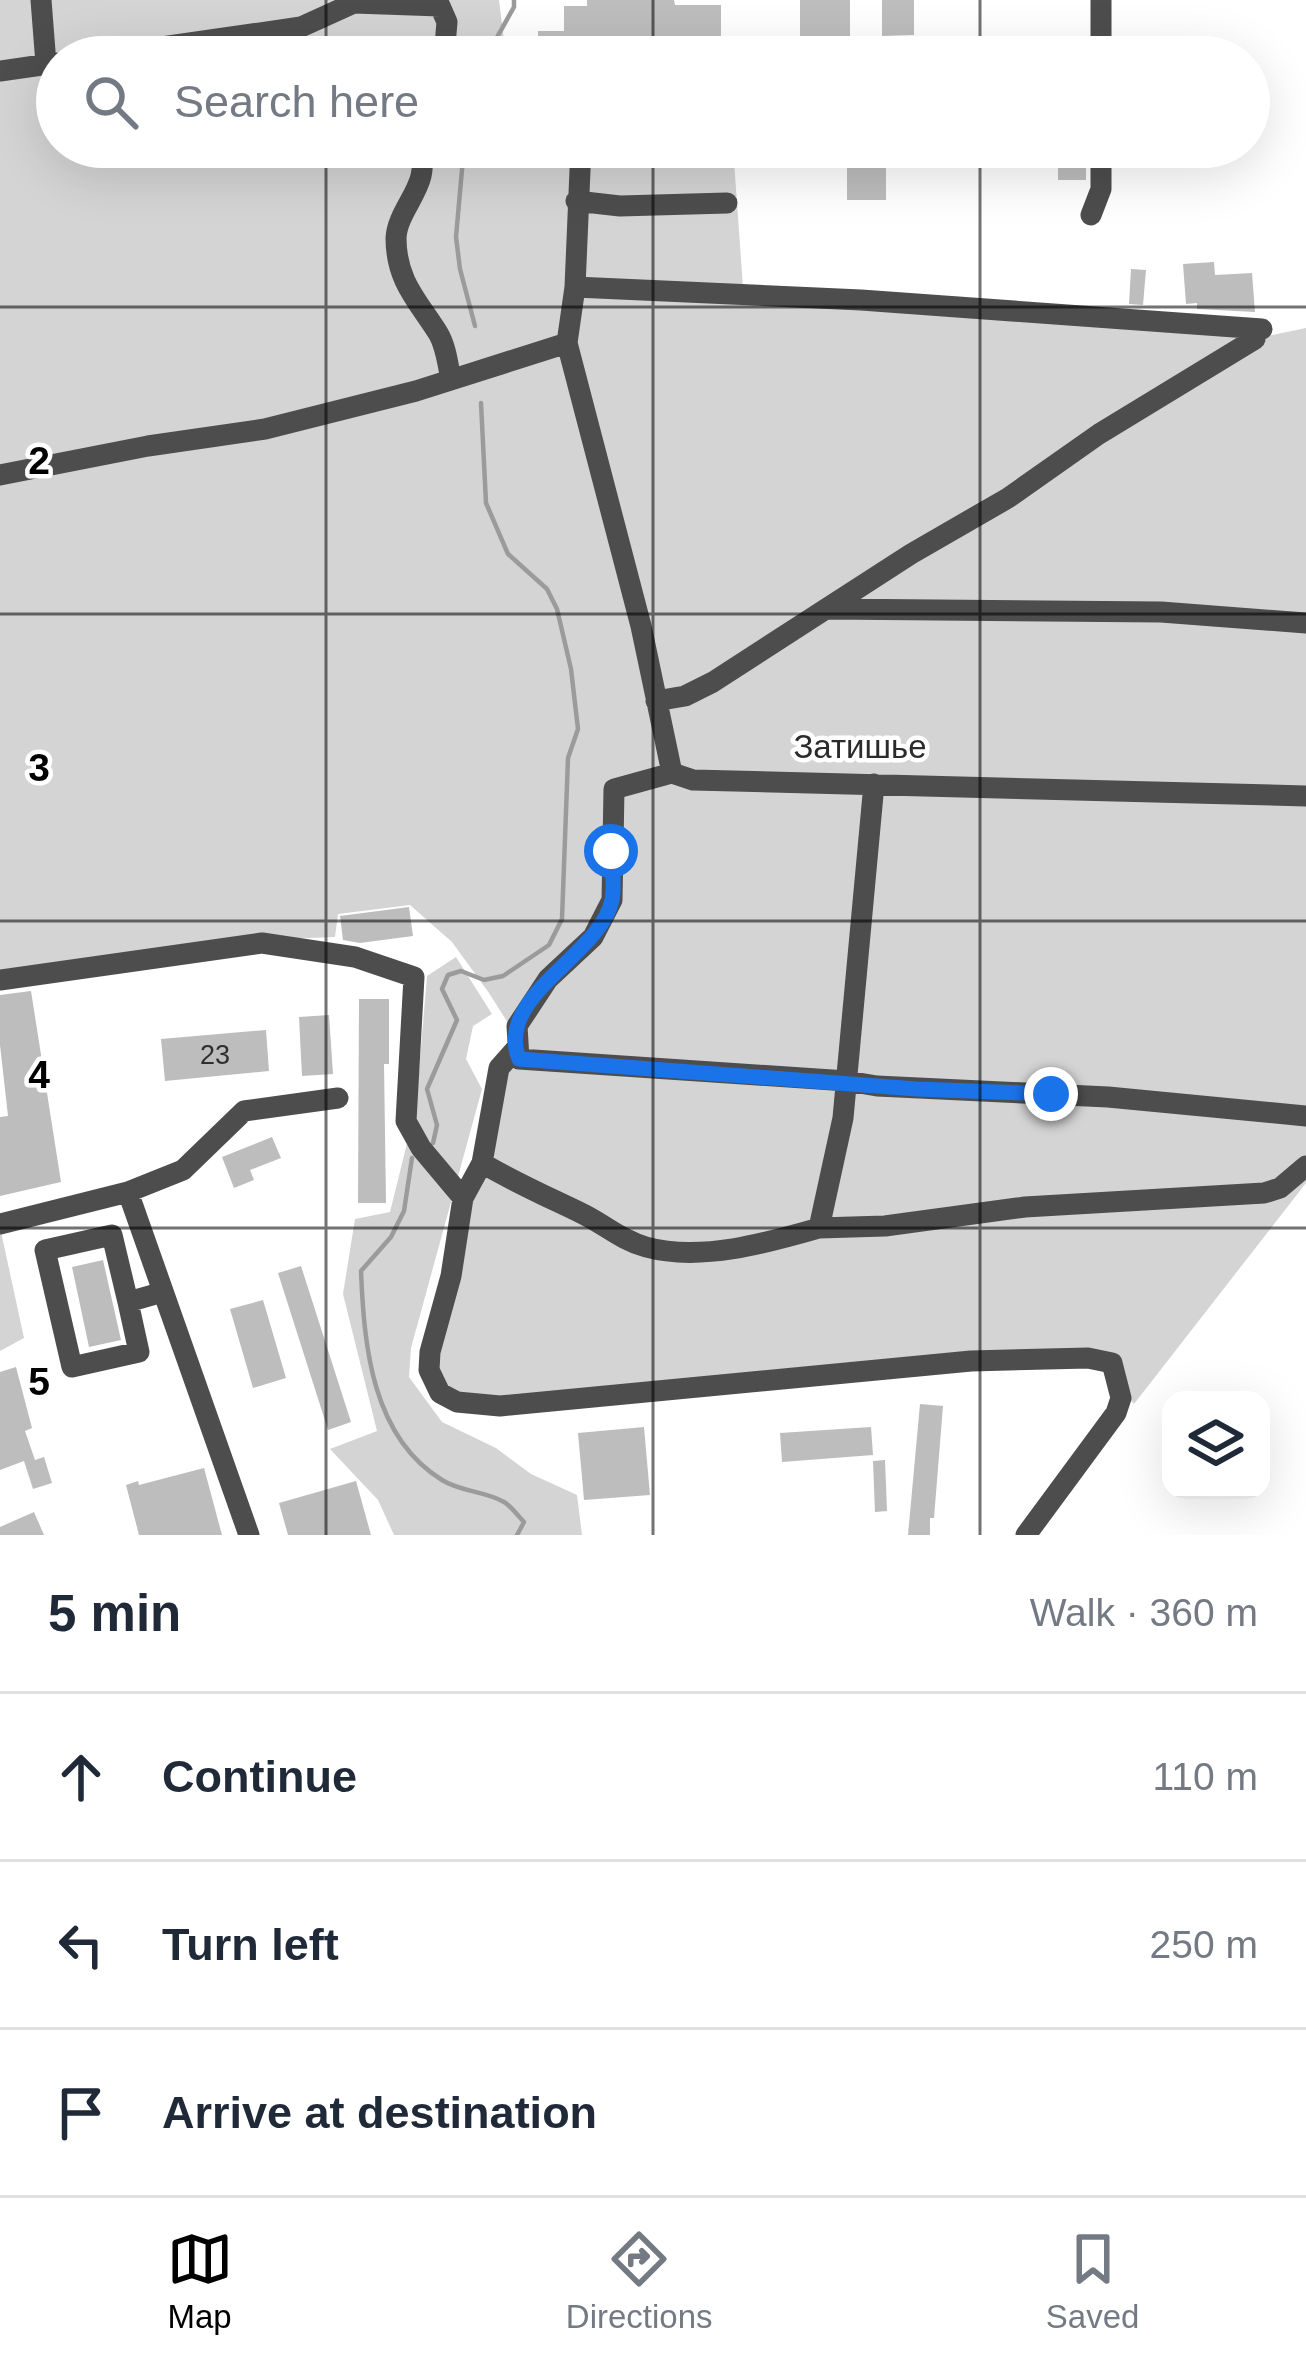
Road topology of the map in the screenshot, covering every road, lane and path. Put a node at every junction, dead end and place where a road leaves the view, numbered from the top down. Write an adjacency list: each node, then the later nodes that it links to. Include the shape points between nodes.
1 (40, 0): 3 (street)
2 (1101, 0): 6 (street)
3 (47, 36)
4 (238, 36): 5 (street, via 301,27 354,3 440,6)
5 (446, 36)
6 (1101, 36)
7 (36, 65): 8 (street)
8 (0, 71)
9 (422, 168): 17 (street, via 396,232 398,258 422,316 438,332)
10 (579, 168): 12 (street)
11 (1101, 168): 14 (street)
12 (576, 201): 13 (street); 15 (street)
13 (728, 203)
14 (1091, 215)
15 (575, 287): 16 (street); 19 (street, via 861,300 1259,334)
16 (567, 343): 17 (street); 21 (street)
17 (451, 380): 18 (street, via 265,429)
18 (0, 475)
19 (828, 609): 20 (street, via 1161,612); 21 (street, via 713,682)
20 (1306, 623)
21 (656, 701): 22 (street)
22 (672, 773): 23 (street); 26 (street, via 614,789 612,900 593,937 531,1003)
23 (874, 784): 24 (street); 27 (street)
24 (1306, 796)
25 (0, 980): 33 (street, via 262,943 355,957 414,977 406,1121)
26 (515, 1050): 27 (street, via 519,1059 543,1062); 30 (street, via 499,1068)
27 (848, 1081): 29 (street); 35 (street)
28 (338, 1098): 32 (street, via 244,1112 183,1170)
29 (1306, 1116)
30 (482, 1163): 33 (street); 35 (street, via 647,1247 704,1251)
31 (1306, 1166): 35 (street, via 1264,1192)
32 (128, 1192): 34 (street); 36 (street)
33 (463, 1198): 39 (street, via 429,1370 440,1393 457,1402 500,1406 1014,1358 1112,1363 1121,1398 1116,1414)
34 (0, 1224)
35 (819, 1228)
36 (164, 1292): 37 (street); 38 (street)
37 (128, 1302): 37 (street, via 140,1352 72,1367 45,1250 112,1234)
38 (249, 1535)
39 (1026, 1535)

